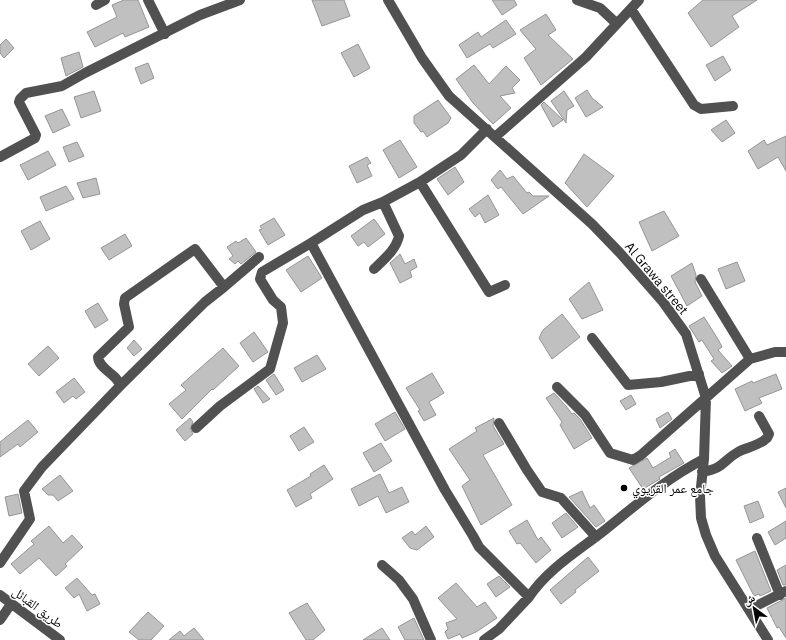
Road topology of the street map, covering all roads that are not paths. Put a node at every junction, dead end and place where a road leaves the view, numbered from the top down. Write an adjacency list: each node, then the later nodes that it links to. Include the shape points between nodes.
1 (148, 0): 9 (street)
2 (240, 0): 9 (street, via 200,15)
3 (388, 0): 11 (street, Al Grawa street, via 422,58 449,96)
4 (577, 0): 6 (street)
5 (639, 0): 7 (street)
6 (599, 4): 8 (street)
7 (631, 9): 8 (street); 10 (street, via 694,105 701,109)
8 (616, 24): 12 (street, via 586,57)
9 (165, 34): 13 (street, via 68,84 24,94 19,102 36,135 35,138)
10 (733, 106)
11 (487, 129): 12 (street, Al Grawa street); 14 (street, via 461,155)
12 (495, 137): 25 (street, Al Grawa street, via 620,252 663,302 686,334)
13 (0, 157)
14 (420, 182): 15 (street); 20 (street, via 489,292)
15 (383, 202): 16 (street, via 363,210); 18 (street, via 399,236 398,242)
16 (312, 243): 31 (street, via 262,272 260,279 273,300 281,307 284,323 270,369 220,406); 40 (street, via 472,536 479,547)
17 (260, 257): 21 (street)
18 (374, 270)
19 (701, 280): 24 (street)
20 (506, 285)
21 (224, 287): 26 (street, via 205,302); 26 (street, via 195,249 125,298 124,309 129,327 98,360)
22 (592, 338): 25 (street, via 628,385 661,382)
23 (786, 352): 24 (street, via 774,352)
24 (750, 359): 28 (street)
25 (699, 374): 28 (street, Al Grawa street)
26 (120, 386): 36 (street, via 30,481 24,491 30,519)
27 (557, 387): 28 (street, via 585,415 610,453 633,460)
28 (706, 398): 32 (street, Al Grawa street)
29 (759, 416): 33 (street, via 769,434 767,438 735,454 714,470)
30 (499, 423): 34 (street, via 542,492 561,498)
31 (196, 428)
32 (704, 459): 33 (street, Al Grawa street); 34 (street, via 678,473)
33 (702, 472): 42 (street, Al Grawa street, via 701,518 706,535 716,556)
34 (596, 536): 40 (street, via 548,574)
35 (757, 538): 38 (street)
36 (0, 563)
37 (382, 565): 45 (street, via 399,580 413,599)
38 (783, 593): 42 (street)
39 (0, 595): 41 (street, طريق القبائل)
40 (529, 598): 46 (street, via 499,629)
41 (12, 604): 43 (street); 44 (street, طريق القبائل)
42 (750, 609): 47 (street, Al Grawa street)
43 (0, 620)
44 (60, 640)
45 (431, 640)
46 (484, 640)
47 (768, 640)

